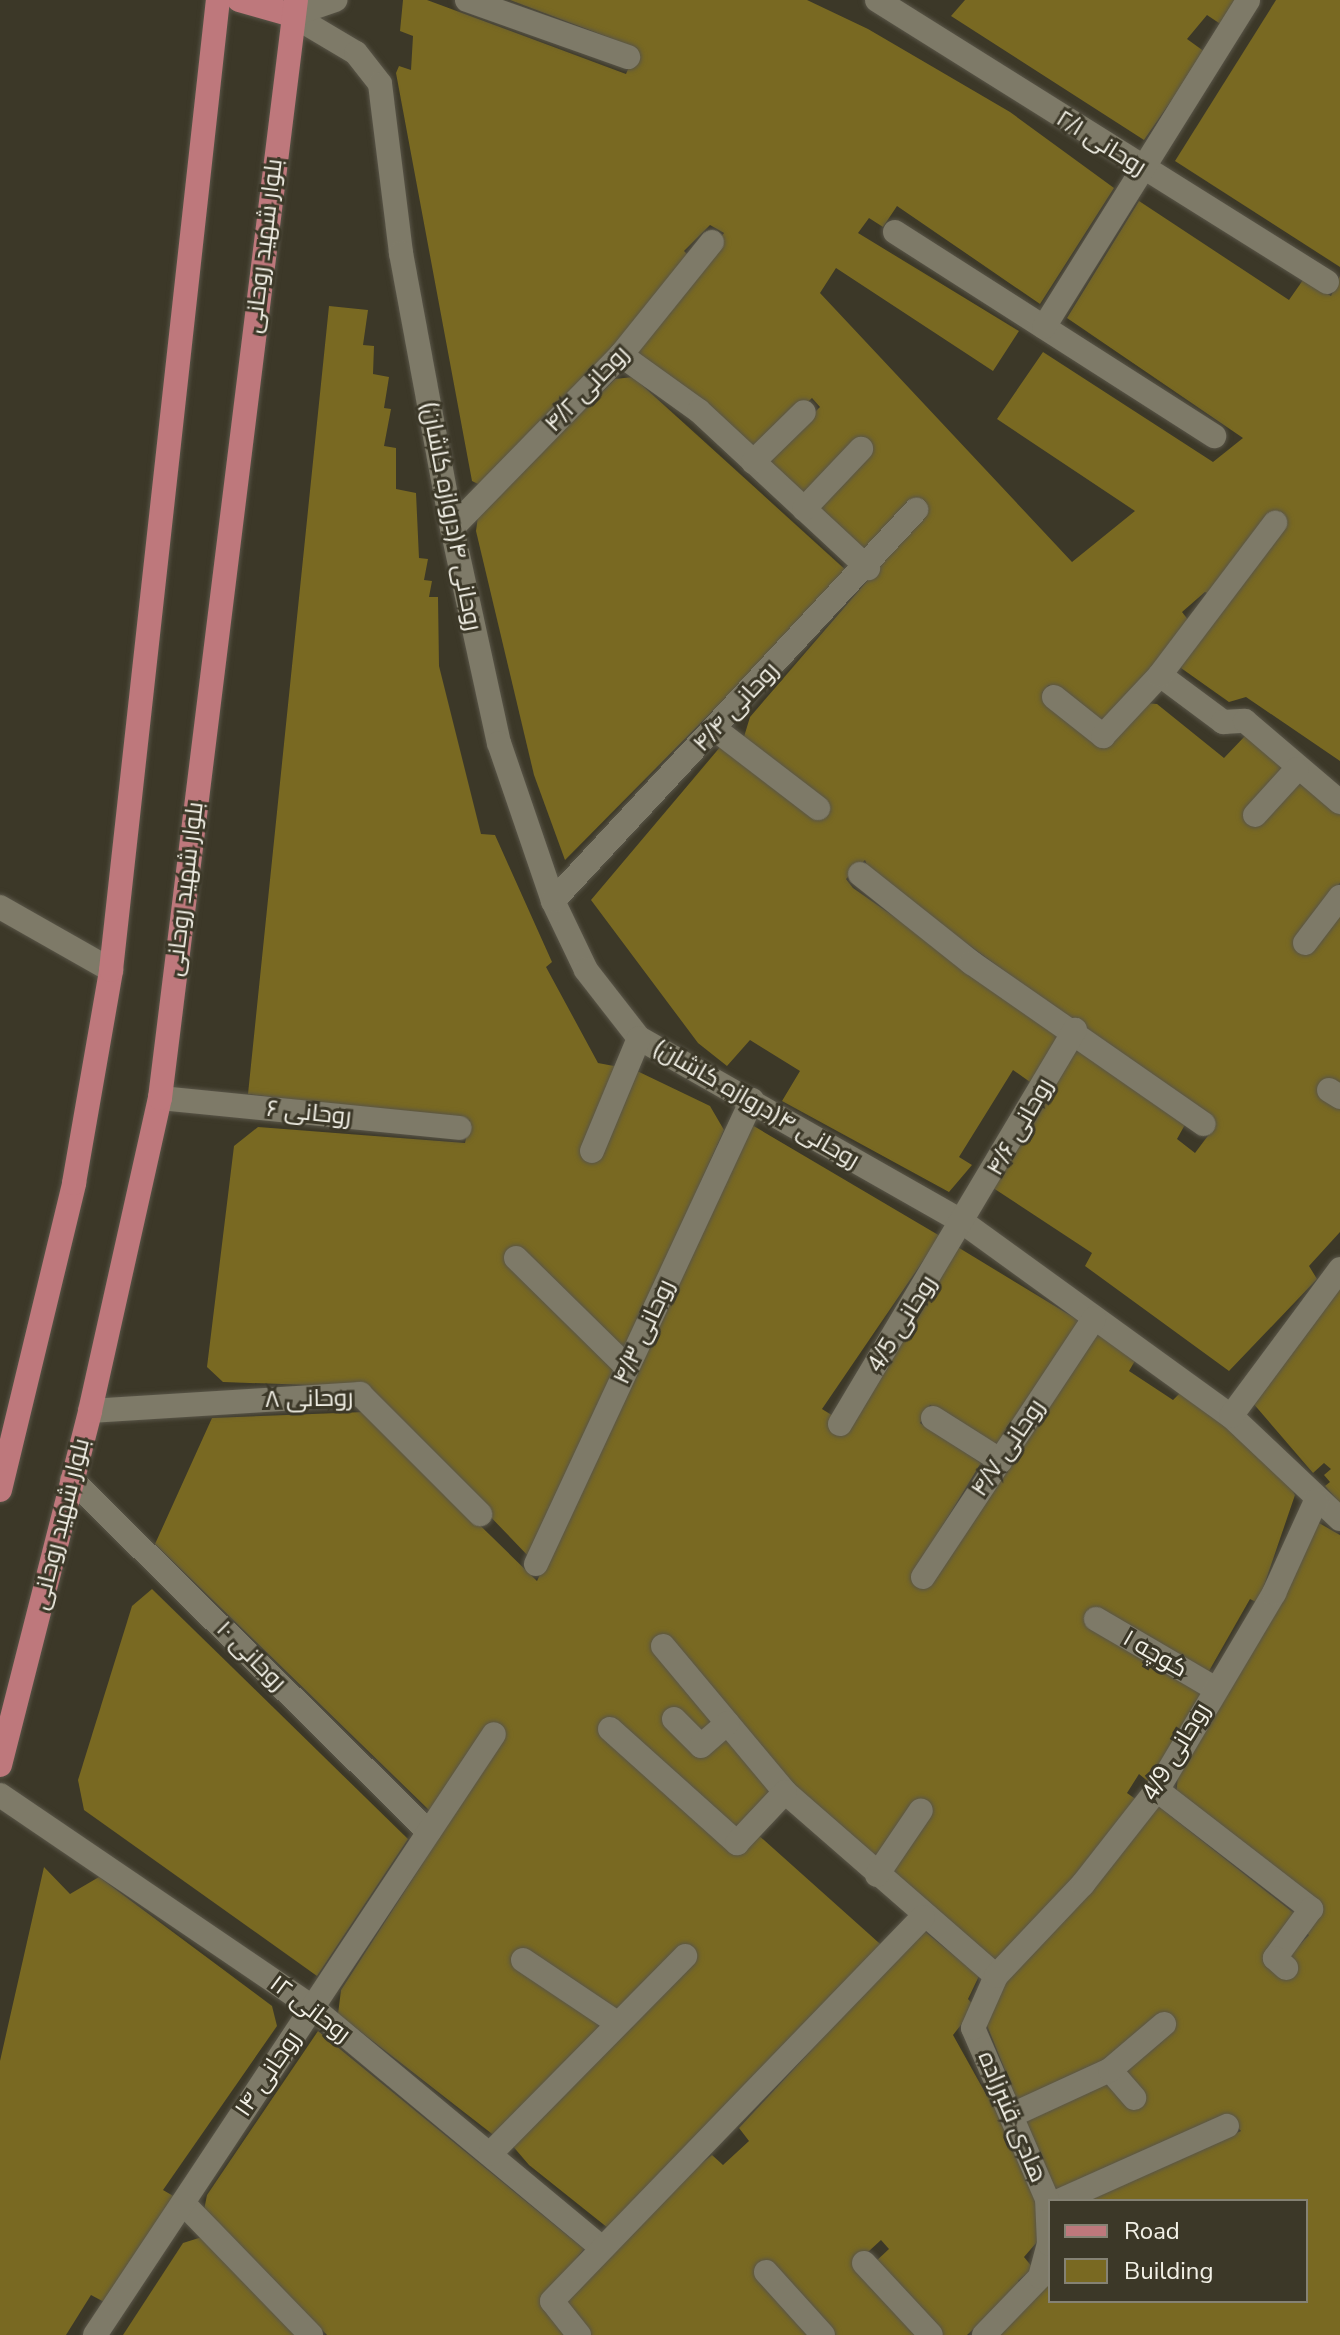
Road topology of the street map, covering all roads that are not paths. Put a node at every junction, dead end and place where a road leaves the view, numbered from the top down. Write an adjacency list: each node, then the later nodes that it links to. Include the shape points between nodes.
1 (218, 0): 36 (main road)
2 (239, 0): 7 (main road)
3 (335, 0): 7 (street)
4 (467, 0): 8 (street)
5 (877, 0): 9 (street, روحانی ۲/۱)
6 (1248, 0): 9 (street)
7 (294, 8): 22 (street, روحانی ۴(دروازه کاشان), via 356,53 380,84 401,253); 39 (main road, بلوار شهید روحانی)
8 (628, 57)
9 (1144, 169): 12 (street, روحانی ۲/۱); 13 (street)
10 (895, 232): 13 (street)
11 (712, 242): 14 (street, روحانی ۴/۲)
12 (1327, 282)
13 (1044, 327): 16 (street)
14 (621, 355): 18 (street, via 699,411); 22 (street, روحانی ۴/۲)
15 (804, 412): 18 (street)
16 (1214, 436)
17 (861, 449): 19 (street)
18 (753, 462): 19 (street)
19 (804, 509): 23 (street)
20 (916, 510): 23 (street, روحانی ۴/۴)
21 (1275, 523): 24 (street)
22 (452, 528): 33 (street, روحانی ۴(دروازه کاشان), via 499,743)
23 (868, 568): 26 (street, روحانی ۴/۴)
24 (1160, 675): 25 (street, via 1103,736); 27 (street, via 1223,722 1245,721)
25 (1054, 697)
26 (715, 729): 29 (street); 33 (street, روحانی ۴/۴)
27 (1297, 769): 28 (street); 30 (street)
28 (1340, 802)
29 (818, 808)
30 (1255, 815)
31 (860, 874): 37 (street, via 972,963)
32 (1340, 897): 35 (street)
33 (553, 901): 38 (street, روحانی ۴(دروازه کاشان), via 586,970)
34 (0, 907): 36 (street)
35 (1305, 943)
36 (111, 970): 55 (main road, via 74,1183)
37 (1075, 1030): 41 (street); 44 (street, روحانی ۴/۶)
38 (639, 1038): 40 (street, روحانی ۴(دروازه کاشان)); 43 (street)
39 (160, 1098): 42 (street, روحانی ۶); 49 (main road, بلوار شهید روحانی)
40 (752, 1100): 44 (street, روحانی ۴(دروازه کاشان)); 48 (street, روحانی ۴/۳)
41 (1204, 1124)
42 (459, 1128)
43 (592, 1151)
44 (964, 1223): 47 (street, روحانی ۴(دروازه کاشان)); 52 (street, روحانی 4/5)
45 (516, 1258): 48 (street)
46 (1340, 1269): 50 (street)
47 (1094, 1319): 50 (street, روحانی ۴(دروازه کاشان)); 53 (street, روحانی ۴/۷)
48 (627, 1367): 59 (street, روحانی ۴/۳)
49 (90, 1411): 54 (main road, بلوار شهید روحانی); 57 (street, روحانی ۸, via 360,1394)
50 (1231, 1416): 56 (street, روحانی ۴(دروازه کاشان))
51 (933, 1418): 53 (street)
52 (840, 1424)
53 (1001, 1461): 60 (street, روحانی ۴/۷)
54 (72, 1480): 68 (main road, بلوار شهید روحانی); 73 (street, روحانی ۱۰)
55 (0, 1489)
56 (1316, 1501): 58 (street, روحانی ۴(دروازه کاشان)); 63 (street, روحانی 4/9, via 1274,1593)
57 (480, 1514)
58 (1340, 1519)
59 (536, 1564)
60 (923, 1577)
61 (1096, 1619): 63 (street, کوچه ۱)
62 (663, 1646): 65 (street)
63 (1214, 1688): 69 (street, روحانی 4/9)
64 (674, 1719): 65 (street, via 701,1746)
65 (727, 1723): 70 (street)
66 (610, 1729): 70 (street, via 737,1843)
67 (494, 1734): 73 (street, روحانی ۱۴)
68 (0, 1765)
69 (1157, 1790): 78 (street, via 1311,1909 1275,1958); 79 (street, روحانی 4/9, via 1083,1884)
70 (785, 1792): 74 (street)
71 (0, 1795): 80 (street, روحانی ۱۲)
72 (921, 1810): 74 (street)
73 (429, 1832): 80 (street, روحانی ۱۴)
74 (877, 1875): 75 (street)
75 (923, 1917): 79 (street); 91 (street)
76 (685, 1956): 81 (street)
77 (523, 1960): 81 (street)
78 (1286, 1968)
79 (996, 1976): 85 (street, هادی قنبرزاده, via 973,2028)
80 (313, 2008): 87 (street, روحانی ۱۲); 90 (street, روحانی ۱۴)
81 (617, 2023): 87 (street)
82 (1164, 2024): 83 (street)
83 (1110, 2070): 84 (street); 85 (street)
84 (1134, 2098)
85 (1012, 2115): 88 (street, هادی قنبرزاده)
86 (1227, 2126): 89 (street)
87 (490, 2154): 91 (street, روحانی ۱۲)
88 (1050, 2199)
89 (1063, 2199)
90 (183, 2203): 95 (street, روحانی ۱۴); 96 (street)
91 (601, 2247): 97 (street, via 552,2301)
92 (1048, 2248): 100 (street, هادی قنبرزاده, via 1040,2277)
93 (864, 2263): 99 (street)
94 (766, 2272): 98 (street)
95 (95, 2335)
96 (311, 2335)
97 (579, 2335)
98 (823, 2335)
99 (931, 2335)
100 (984, 2335)

